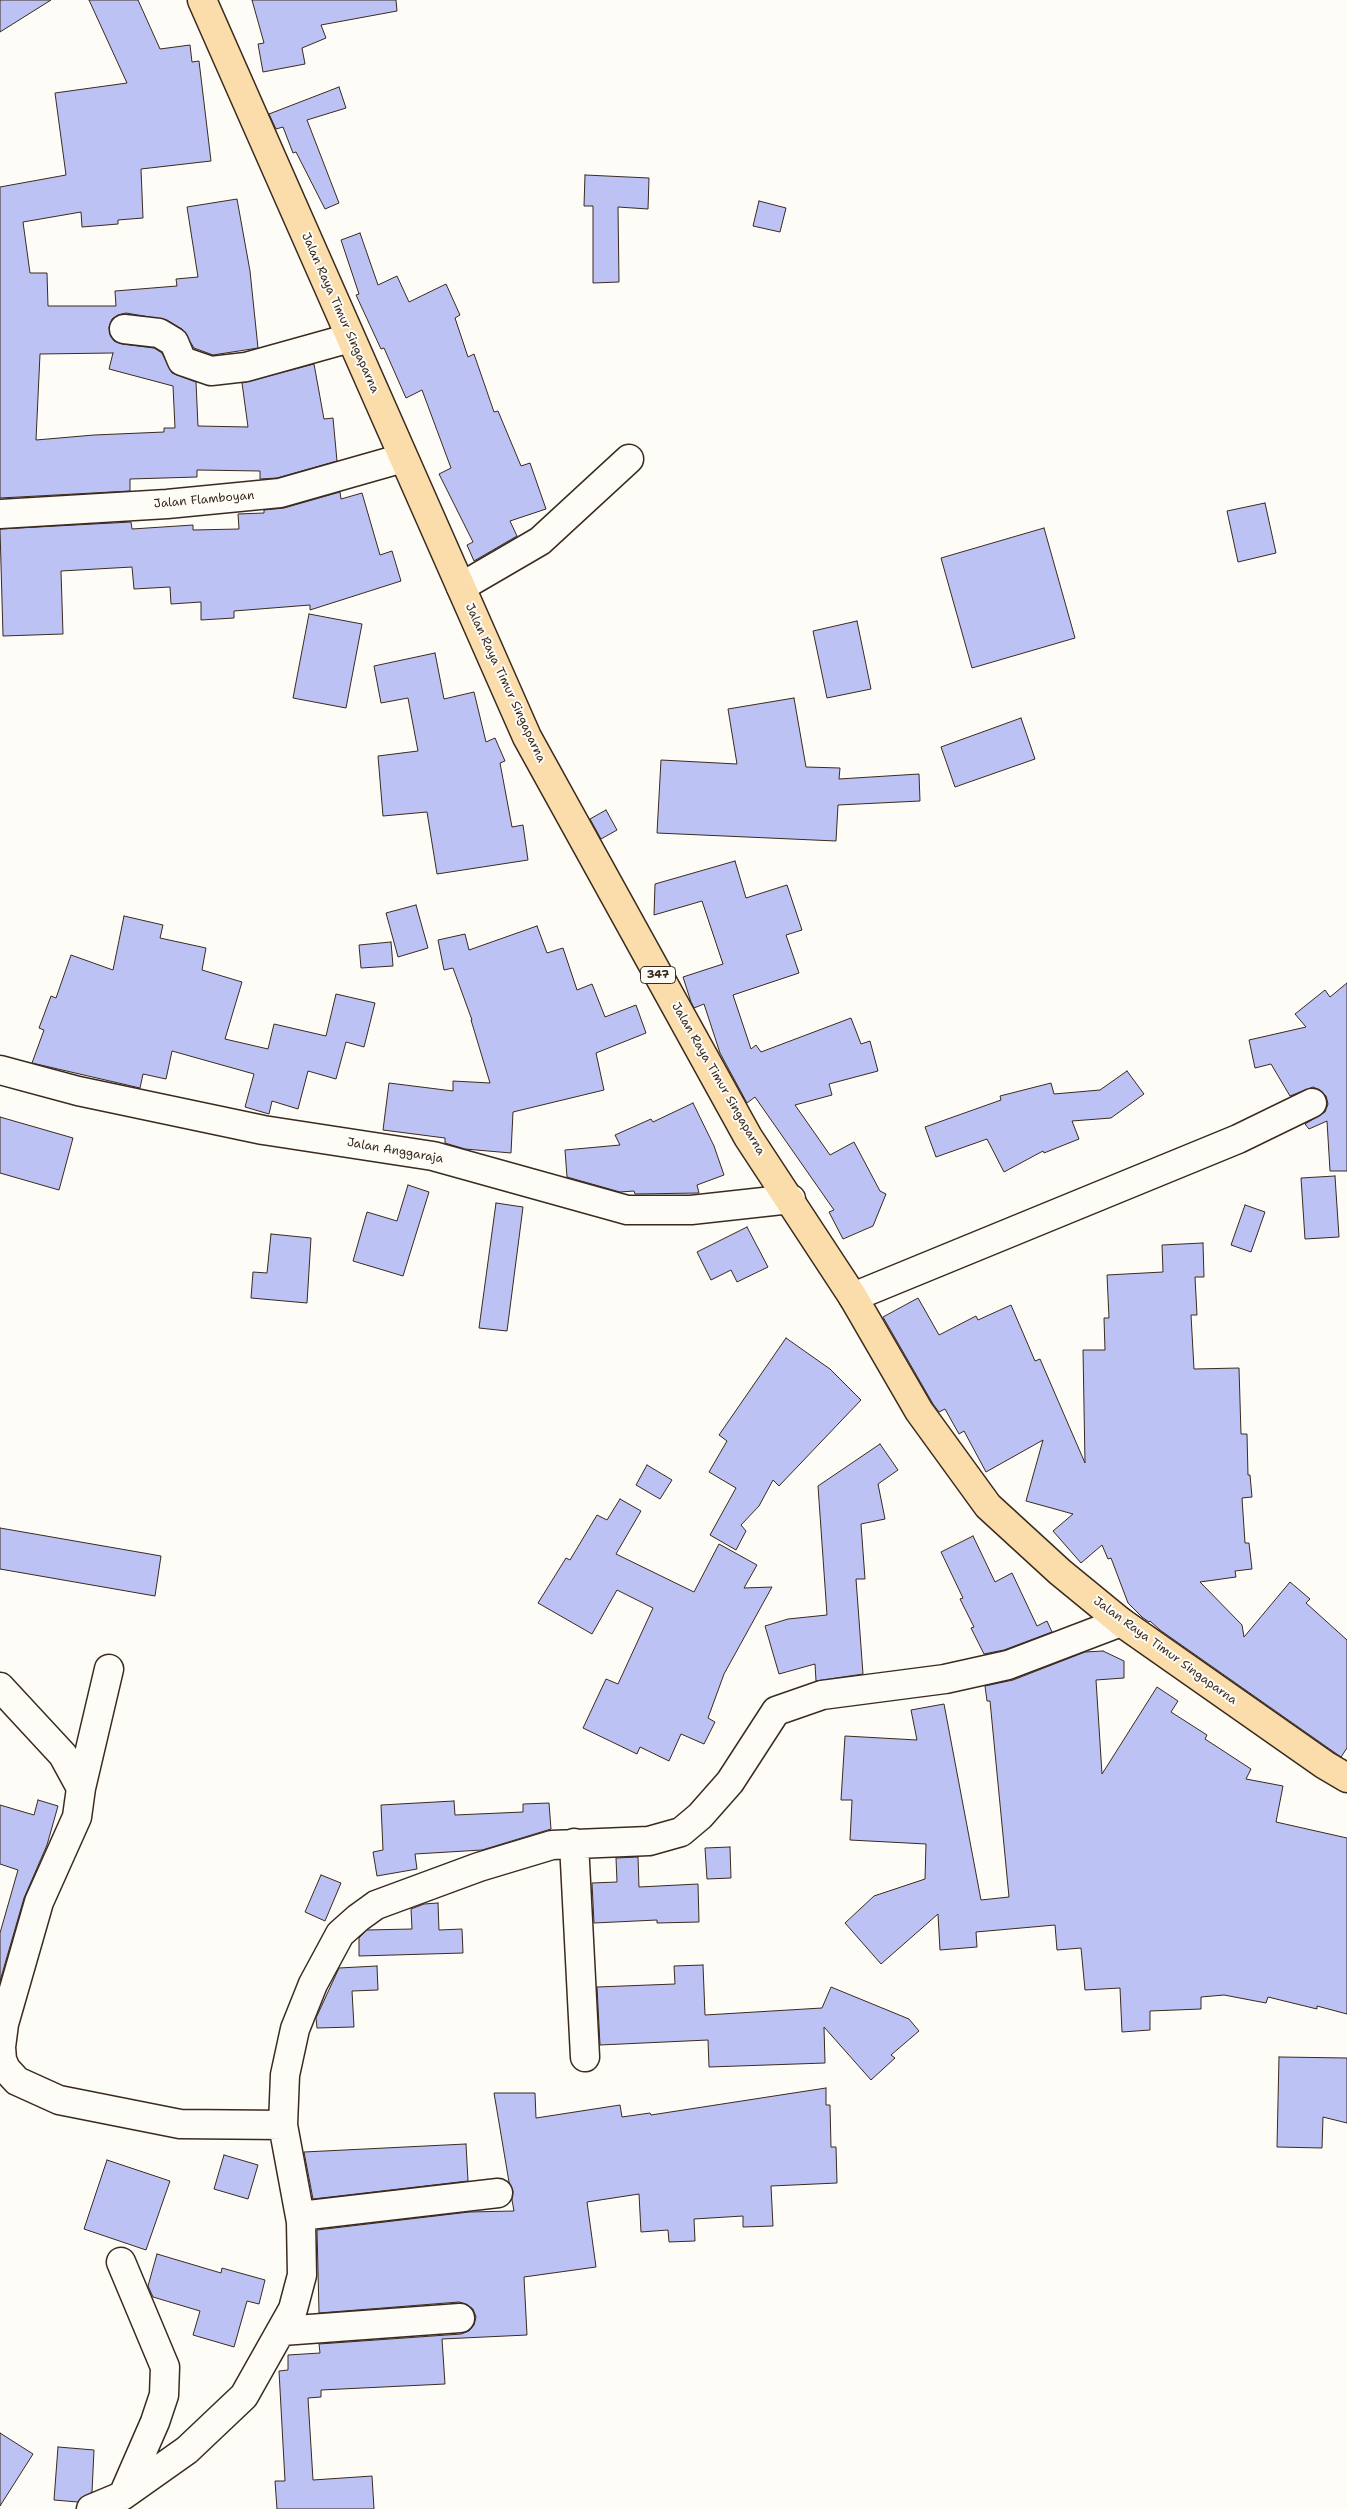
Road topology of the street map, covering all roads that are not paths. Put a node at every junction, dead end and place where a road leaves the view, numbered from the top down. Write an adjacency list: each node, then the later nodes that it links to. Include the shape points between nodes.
1 (202, 0): 3 (main road, Jalan Raya Timur Singaparna / 347)
2 (124, 329): 3 (street, via 159,333 174,342 182,360 211,371 246,367)
3 (350, 338): 4 (main road, Jalan Raya Timur Singaparna / 347)
4 (403, 458): 6 (street, Jalan Flamboyan, via 280,493 167,504); 7 (main road, Jalan Raya Timur Singaparna / 347)
5 (629, 459): 7 (street, via 540,541)
6 (0, 514)
7 (461, 588): 10 (main road, Jalan Raya Timur Singaparna / 347, via 527,737 748,1137)
8 (0, 1070): 10 (street, Jalan Anggaraja, via 78,1091 263,1130 432,1156 626,1210 691,1210)
9 (1312, 1104): 11 (street, via 1238,1139)
10 (791, 1199): 11 (main road, Jalan Raya Timur Singaparna / 347)
11 (853, 1297): 12 (main road, Jalan Raya Timur Singaparna / 347, via 919,1411 988,1506)
12 (1121, 1622): 15 (main road, Jalan Raya Timur Singaparna / 347, via 1325,1766); 17 (street, via 1008,1665 945,1679 822,1695 776,1711 730,1782 681,1832 648,1841)
13 (108, 1669): 16 (street)
14 (0, 1687): 16 (street, via 64,1755)
15 (1347, 1778)
16 (81, 1788): 19 (street, via 77,1817 39,1902 4,2024 1,2047 6,2069 29,2088 78,2104 180,2124)
17 (574, 1843): 18 (street); 19 (street, via 552,1845 478,1867 376,1905 340,1934 312,1984 295,2029 285,2075)
18 (586, 2057)
19 (283, 2125): 21 (street)
20 (498, 2193): 21 (street)
21 (300, 2216): 24 (street, via 302,2274 293,2310)
22 (121, 2262): 25 (street, via 165,2367 164,2395 155,2422)
23 (460, 2318): 24 (street)
24 (282, 2331): 25 (street, via 244,2396 187,2450)
25 (122, 2496): 26 (street)
26 (91, 2509)

